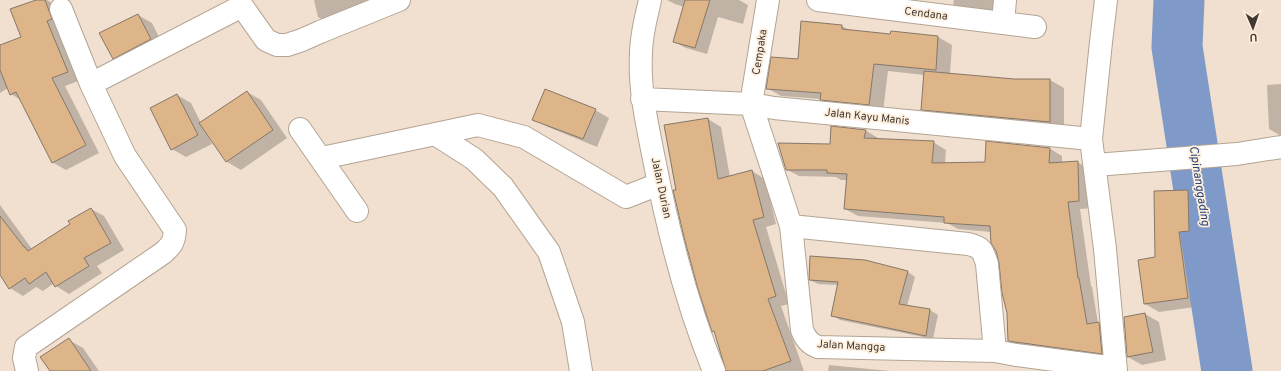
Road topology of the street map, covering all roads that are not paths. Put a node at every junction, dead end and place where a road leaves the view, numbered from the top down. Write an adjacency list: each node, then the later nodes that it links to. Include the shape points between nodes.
1 (399, 0): 7 (street, via 302,40 277,46 266,40)
2 (650, 0): 13 (street, Jalan Durian, via 640,54)
3 (768, 0): 14 (street, Cempaka)
4 (818, 0): 8 (street, Cendana)
5 (1005, 0): 10 (street)
6 (1106, 0): 17 (street)
7 (241, 3): 12 (street)
8 (866, 3): 10 (street, Cendana)
9 (61, 9): 12 (street)
10 (1003, 23): 11 (street, Cendana)
11 (1035, 27)
12 (91, 84): 26 (street, via 125,156 175,230 174,240 163,253 26,348 24,358)
13 (642, 99): 14 (street, Jalan Kayu Manis); 21 (street, Jalan Durian)
14 (751, 104): 17 (street, Jalan Kayu Manis); 23 (street, Jalan Mangga)
15 (300, 129): 19 (street)
16 (435, 134): 19 (street); 21 (street, via 478,125 524,137 626,197); 27 (street, via 474,159 503,187 549,252 572,322)
17 (1091, 139): 20 (street)
18 (1281, 147): 20 (street, via 1237,154)
19 (322, 158): 22 (street)
20 (1095, 165): 25 (street)
21 (659, 184): 28 (street, Jalan Durian, via 677,259 700,336)
22 (357, 211)
23 (791, 226): 24 (street, via 977,246 984,252 987,264); 24 (street, Jalan Mangga, via 802,330 812,345)
24 (995, 351): 25 (street, Jalan Mangga)
25 (1116, 370)
26 (27, 371)
27 (581, 371)
28 (714, 371)

